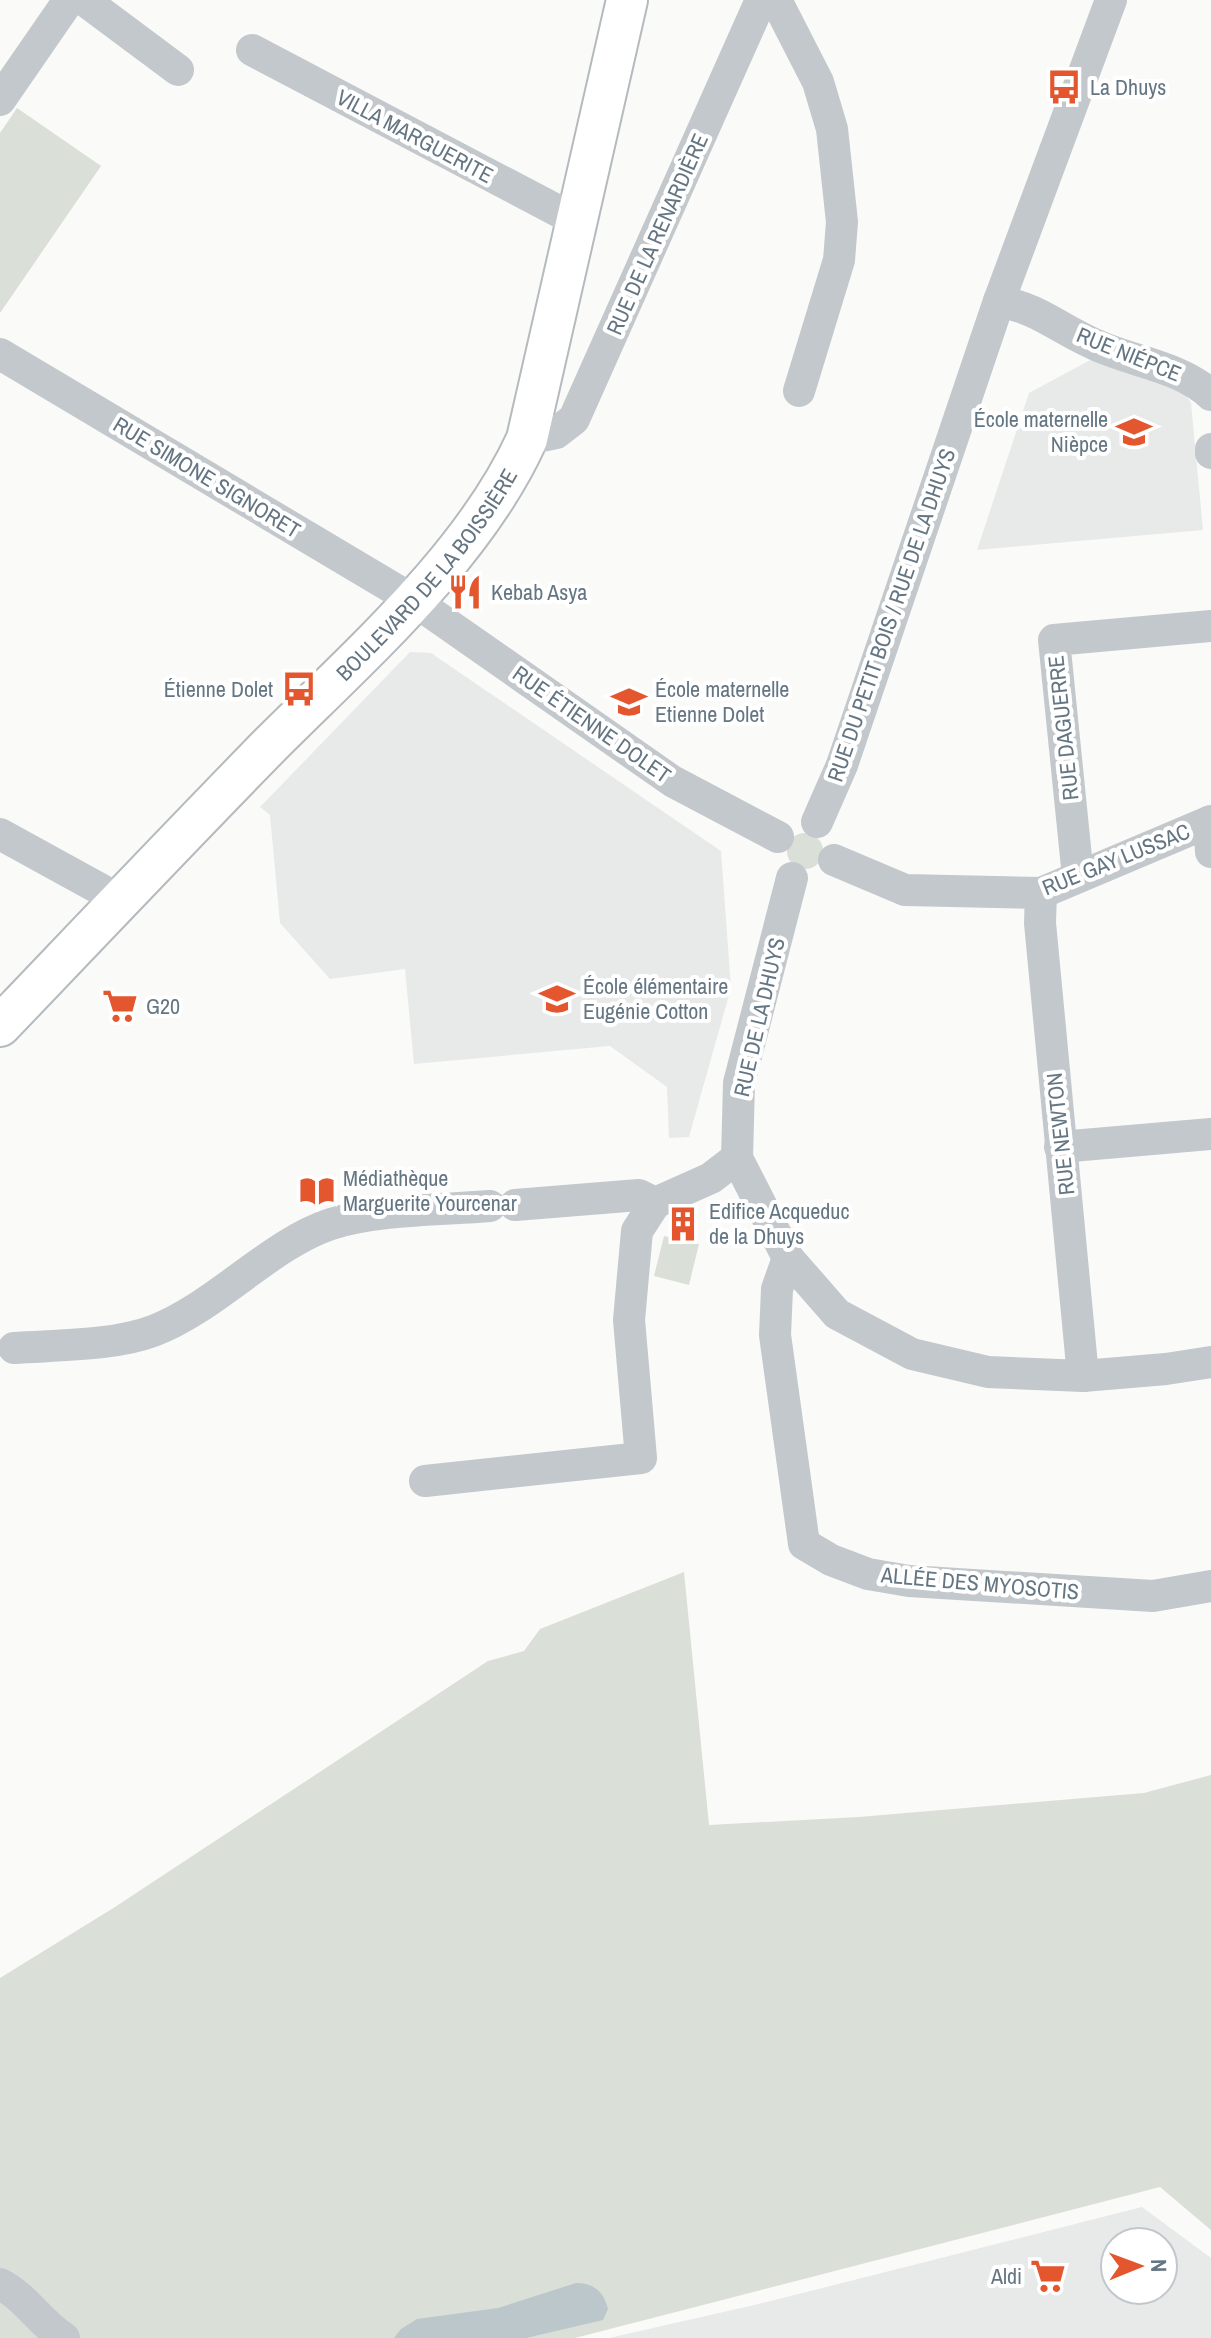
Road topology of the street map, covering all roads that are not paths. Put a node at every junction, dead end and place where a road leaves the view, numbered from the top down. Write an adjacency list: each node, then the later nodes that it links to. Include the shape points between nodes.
1 (69, 0): 9 (street)
2 (84, 0): 8 (street)
3 (627, 0): 10 (main road, BOULEVARD DE LA BOISSIÈRE)
4 (761, 0): 15 (street, RUE DE LA RENARDIÈRE, via 574,419 556,433)
5 (776, 0): 13 (street, via 818,82 832,129 842,222 839,260)
6 (1111, 0): 11 (street, RUE DU PETIT BOIS / RUE DE LA DHUYS)
7 (252, 50): 10 (street, VILLA MARGUERITE)
8 (178, 70)
9 (0, 100)
10 (577, 221): 15 (main road, BOULEVARD DE LA BOISSIÈRE)
11 (999, 301): 14 (street, RUE NIÉPCE, via 1025,307 1094,344 1196,381); 18 (street, RUE DU PETIT BOIS / RUE DE LA DHUYS, via 842,765)
12 (0, 354): 16 (street, RUE SIMONE SIGNORET)
13 (799, 391)
14 (1211, 395)
15 (527, 439): 16 (main road, BOULEVARD DE LA BOISSIÈRE, via 491,504)
16 (413, 600): 21 (street, RUE ÉTIENNE DOLET, via 672,781); 26 (main road, BOULEVARD DE LA BOISSIÈRE)
17 (1211, 626): 23 (street, RUE DAGUERRE, via 1054,640)
18 (817, 822): 21 (street, via 791,824); 22 (street, via 835,842)
19 (1210, 832): 23 (street, RUE GAY LUSSAC)
20 (0, 834): 26 (street)
21 (778, 837): 24 (street, via 778,865)
22 (834, 860): 24 (street, via 812,881); 25 (street, RUE GAY LUSSAC, via 905,890)
23 (1078, 877): 25 (street, RUE GAY LUSSAC)
24 (792, 878): 30 (street, RUE DE LA DHUYS, via 739,1083)
25 (1041, 893): 29 (street, RUE NEWTON)
26 (120, 900): 27 (main road, BOULEVARD DE LA BOISSIÈRE)
27 (0, 1026)
28 (1211, 1134): 29 (street)
29 (1060, 1147): 35 (street, RUE NEWTON)
30 (737, 1158): 31 (street, via 711,1178); 32 (street)
31 (655, 1203): 33 (street, via 639,1195 367,1216 331,1224 154,1331); 36 (street, via 637,1231 629,1320 641,1458)
32 (788, 1258): 35 (street, via 837,1314 912,1354 988,1372); 37 (street, ALLÉE DES MYOSOTIS, via 777,1289 775,1335 804,1544 868,1574 909,1581 1153,1596)
33 (14, 1348)
34 (1211, 1362): 35 (street)
35 (1083, 1376)
36 (425, 1481)
37 (1211, 1586)
38 (0, 2284): 39 (street)
39 (64, 2338)

